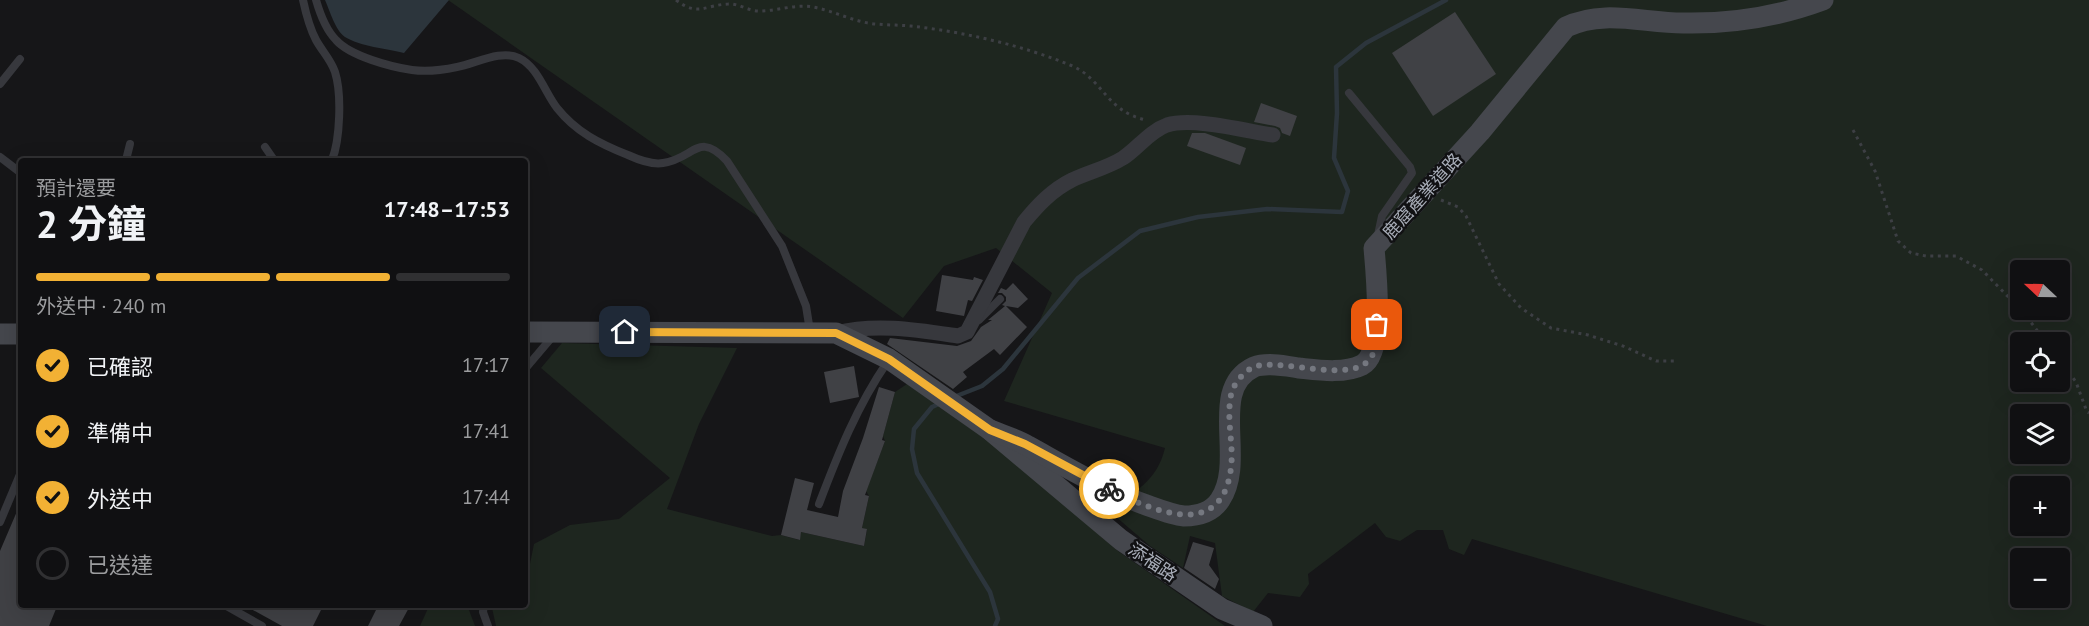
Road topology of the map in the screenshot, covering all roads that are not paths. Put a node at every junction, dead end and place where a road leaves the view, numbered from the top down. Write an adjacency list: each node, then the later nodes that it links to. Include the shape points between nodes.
1 (303, 0): 13 (lane, via 308,23 337,79 339,114)
2 (316, 0): 19 (lane, via 337,41 350,51 376,60 429,71 506,55 518,57 527,63 555,107 575,128 630,156 662,163 704,146 717,150 782,246 806,306)
3 (1823, 0): 15 (street, 鹿窟產業道路, via 1718,23 1603,17 1580,20 1566,27 1479,132)
4 (20, 59): 5 (lane)
5 (0, 84)
6 (1349, 93): 15 (lane, via 1412,173 1383,216)
7 (1273, 135): 20 (street, via 1212,125 1168,125 1121,159 1054,190 1024,222)
8 (130, 144): 11 (lane)
9 (265, 147): 12 (lane)
10 (0, 158): 14 (lane)
11 (126, 158)
12 (273, 158)
13 (333, 158)
14 (18, 171)
15 (1374, 248): 26 (street, 鹿窟產業道路, via 1377,339 1370,359 1363,365 1324,370 1256,366 1241,377 1231,393 1231,468 1227,486 1213,509 1184,516 1163,511 1123,496 1025,444)
16 (1000, 298): 20 (lane)
17 (528, 332): 18 (street, 添福路)
18 (555, 332): 19 (street, 添福路); 25 (lane)
19 (810, 332): 21 (street, 添福路)
20 (967, 332): 21 (street, via 958,336 877,327)
21 (836, 333): 24 (street, 添福路)
22 (0, 334): 23 (street)
23 (18, 334)
24 (889, 359): 26 (street, 添福路); 28 (lane, via 843,439)
25 (528, 365)
26 (990, 430): 34 (street, 添福路, via 1121,540 1222,609)
27 (18, 479): 29 (lane)
28 (819, 504)
29 (0, 522)
30 (230, 608): 32 (lane)
31 (484, 608): 33 (lane)
32 (262, 626)
33 (488, 626)
34 (1262, 626)

